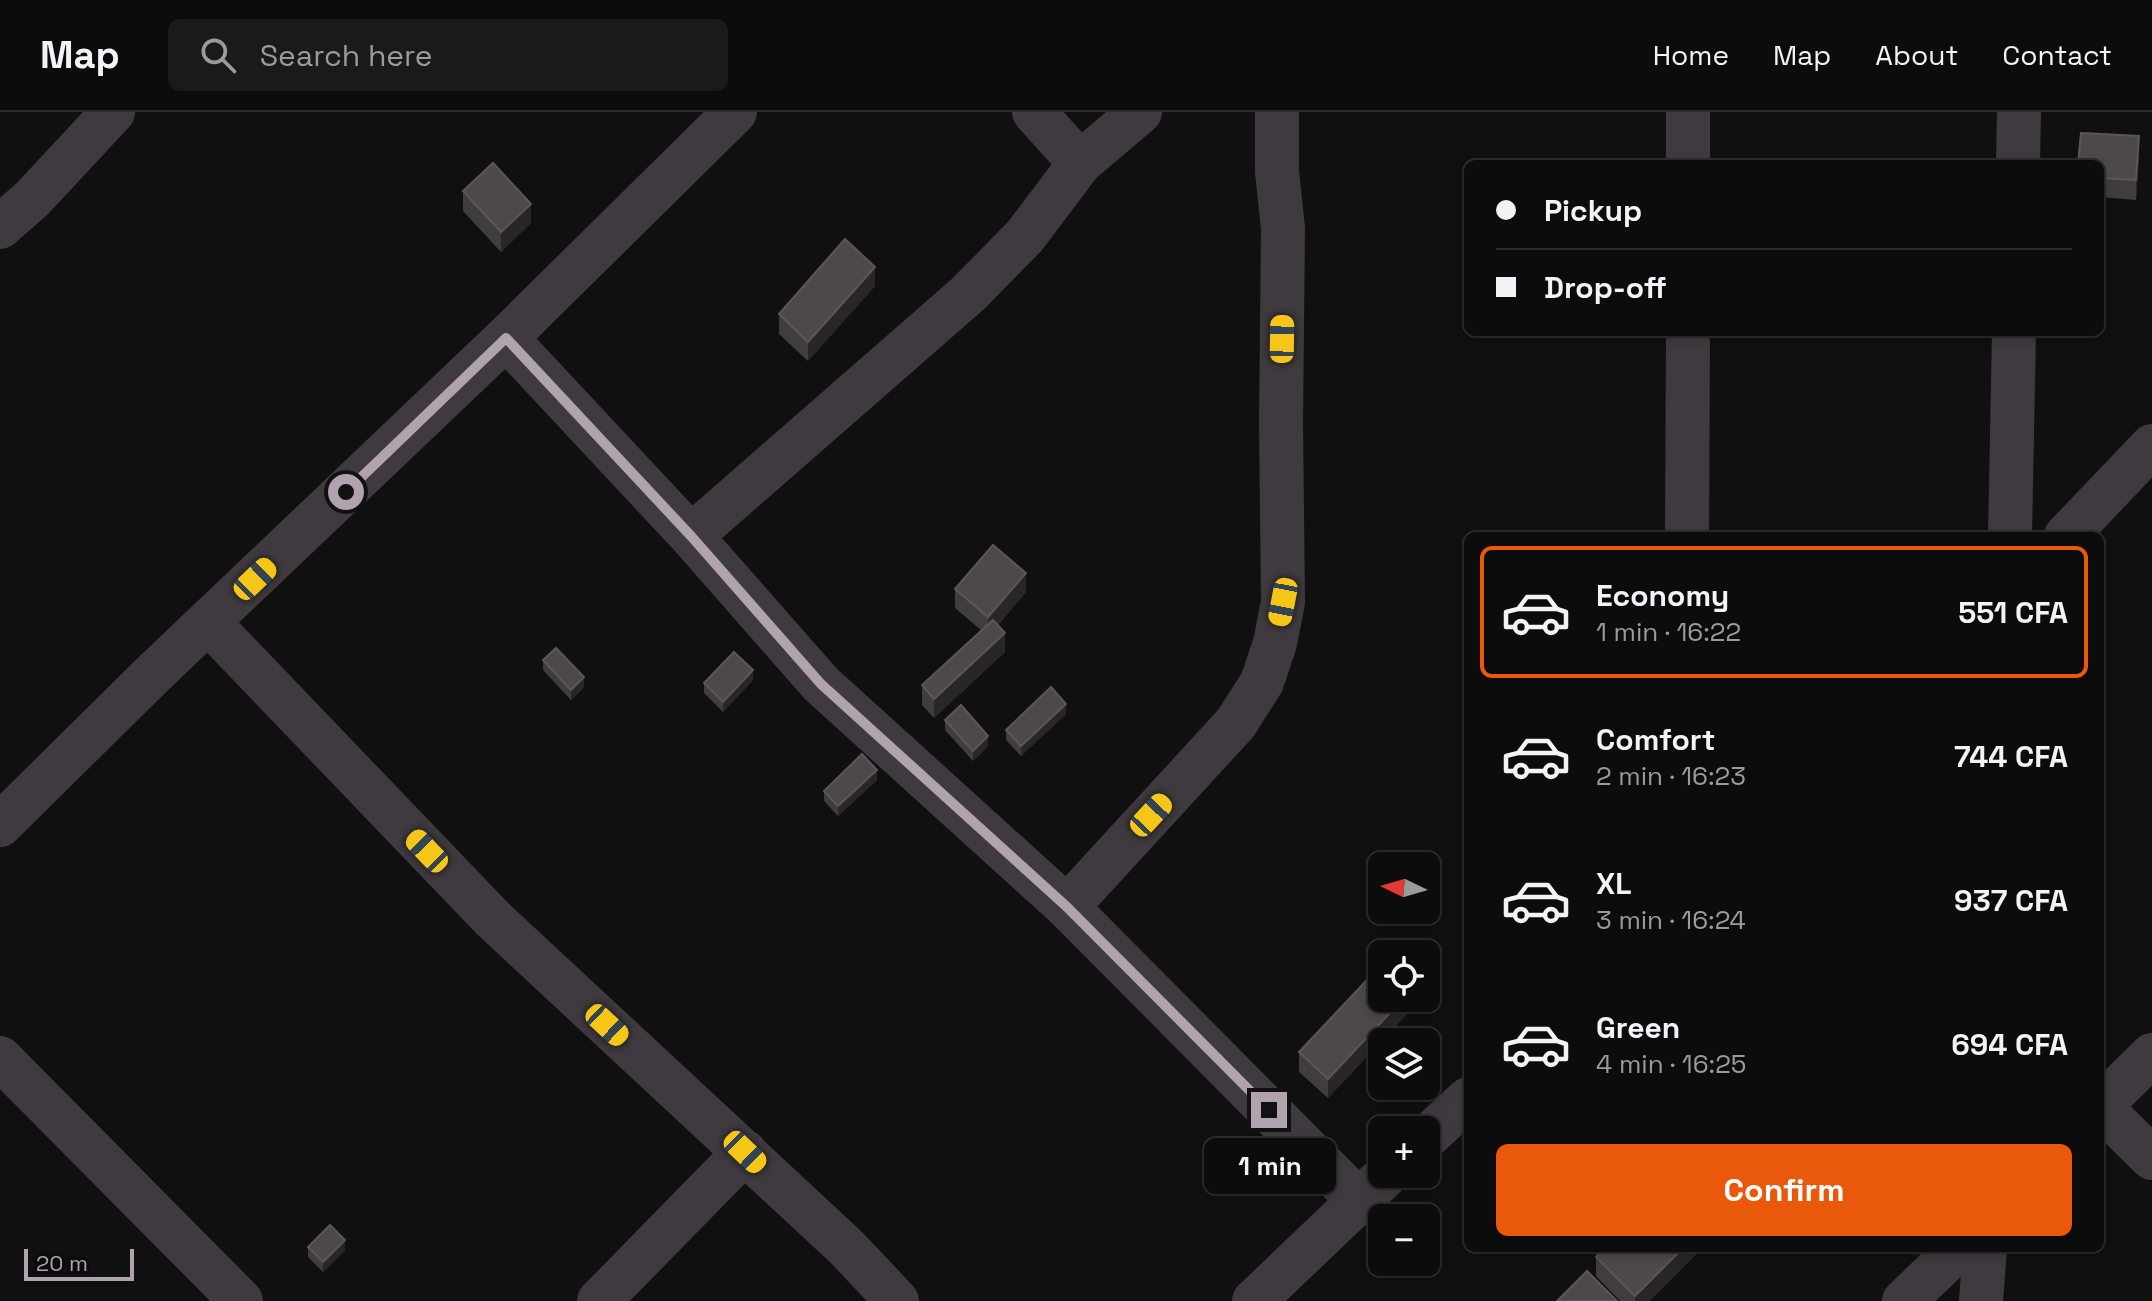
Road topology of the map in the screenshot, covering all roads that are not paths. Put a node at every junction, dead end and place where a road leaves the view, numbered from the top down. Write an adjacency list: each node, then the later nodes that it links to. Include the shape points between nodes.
1 (113, 112): 11 (street)
2 (735, 112): 14 (street)
3 (1034, 112): 10 (street)
4 (1140, 112): 10 (street)
5 (1277, 112): 22 (street, via 1283,228 1283,602 1275,643 1262,682 1236,723)
6 (1688, 112): 8 (street)
7 (2019, 112): 9 (street)
8 (1688, 160)
9 (2018, 160)
10 (1080, 163): 19 (street, via 1025,236 968,294)
11 (0, 227)
12 (1688, 336): 16 (street)
13 (2014, 336): 17 (street)
14 (506, 338): 19 (street); 20 (street)
15 (2152, 446): 18 (street)
16 (1687, 532)
17 (2010, 532)
18 (2070, 532)
19 (691, 536): 22 (street, via 821,684)
20 (209, 623): 21 (street); 29 (street, via 493,919)
21 (0, 825)
22 (1067, 907): 31 (street)
23 (2152, 1055): 25 (street)
24 (0, 1058): 35 (street)
25 (2104, 1102)
26 (1464, 1103): 28 (street)
27 (2104, 1110): 30 (street)
28 (1440, 1125)
29 (745, 1152): 36 (street); 37 (street)
30 (2152, 1158)
31 (1368, 1182)
32 (1372, 1188): 38 (street)
33 (1955, 1252): 39 (street)
34 (1985, 1252): 40 (street)
35 (241, 1301)
36 (599, 1301)
37 (897, 1301)
38 (1254, 1301)
39 (1904, 1301)
40 (1981, 1301)

